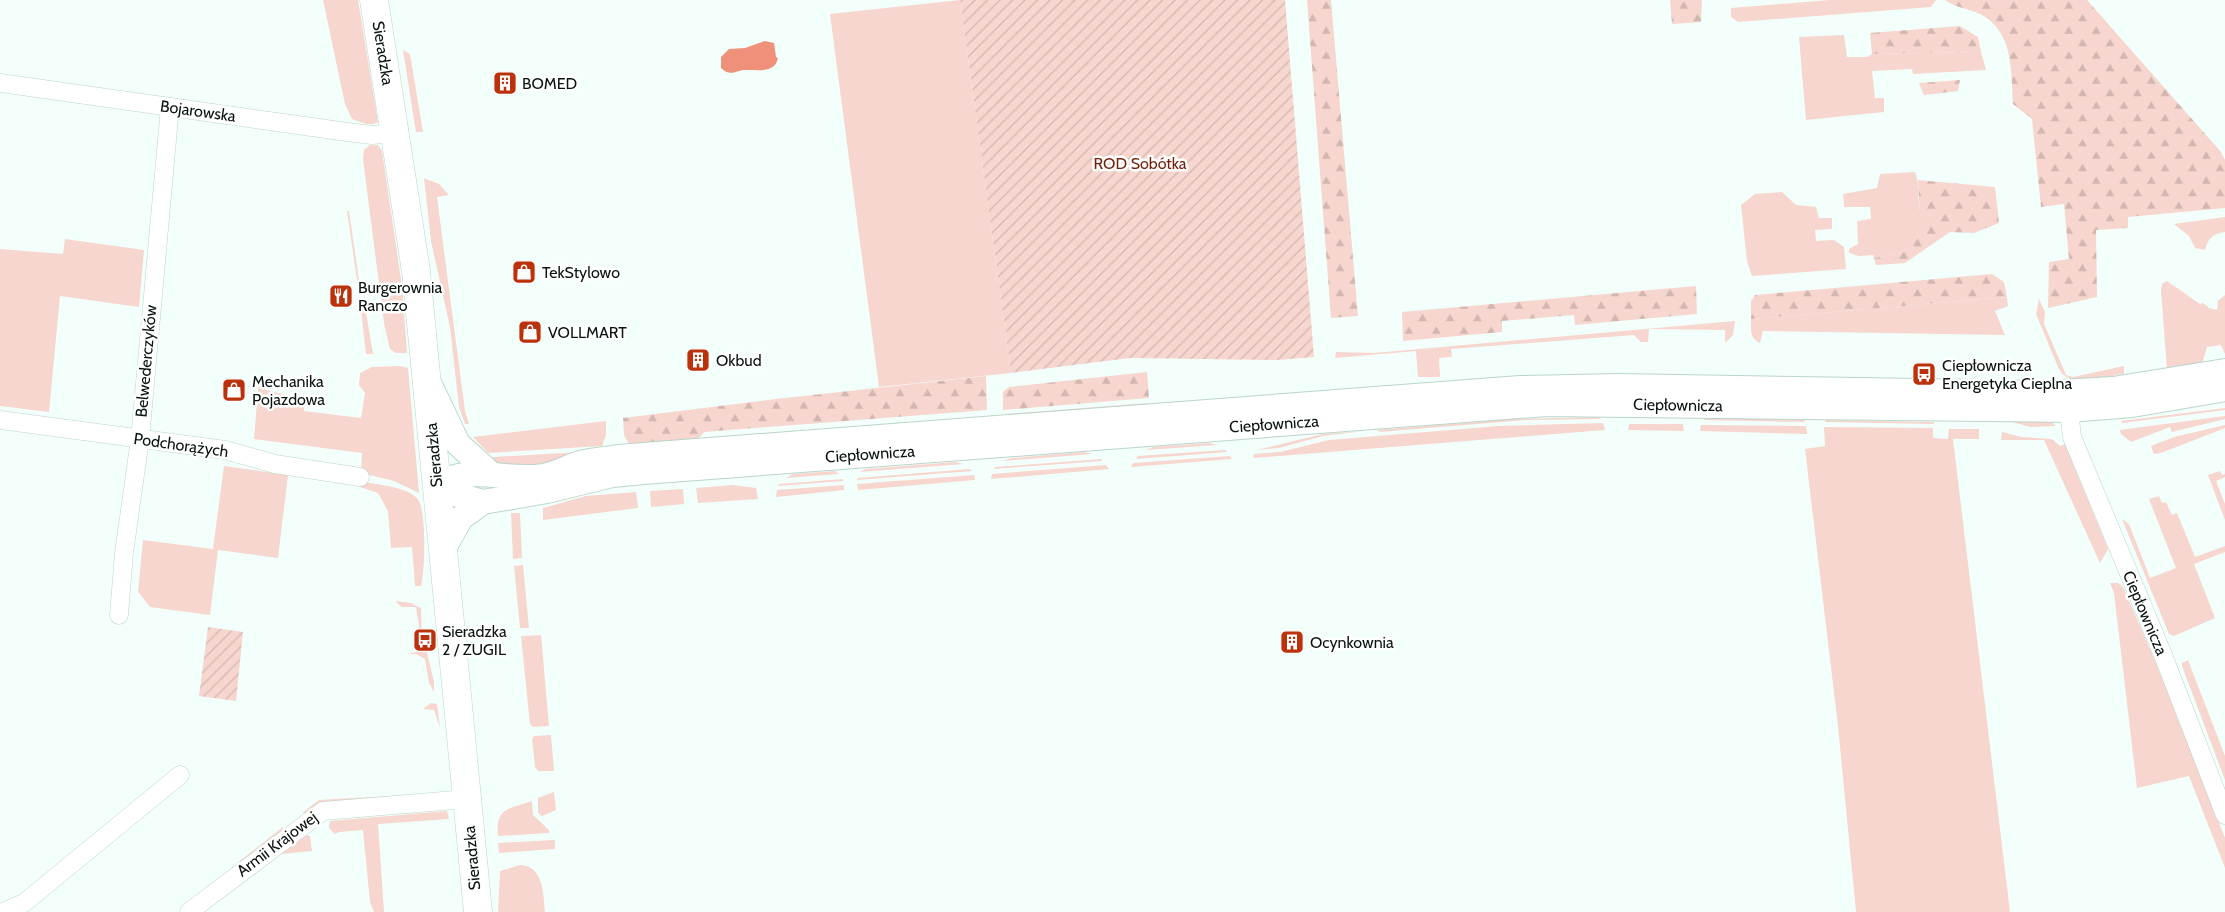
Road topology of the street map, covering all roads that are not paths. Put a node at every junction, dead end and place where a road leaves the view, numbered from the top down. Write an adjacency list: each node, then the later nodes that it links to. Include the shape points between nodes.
1 (374, 0): 4 (main road, Sieradzka)
2 (0, 83): 3 (street, Bojarowska)
3 (170, 107): 4 (street, Bojarowska, via 372,135); 10 (street, Belwederczyków)
4 (396, 133): 6 (main road, Sieradzka, via 416,271)
5 (2225, 371): 8 (main road, Ciepłownicza)
6 (427, 379): 11 (main road, via 458,444); 13 (main road, Sieradzka)
7 (2225, 389): 8 (main road, Ciepłownicza, via 2132,405)
8 (2075, 401): 11 (main road, Ciepłownicza, via 2044,393 1610,386 1520,388 618,457 533,477); 14 (main road, Ciepłownicza, via 1525,405 643,472 612,475); 19 (street, Ciepłownicza, via 2072,437 2163,655)
9 (0, 420): 10 (street, Podchorążych)
10 (140, 439): 12 (street, Podchorążych, via 225,450 275,464); 16 (street, Belwederczyków)
11 (490, 473): 13 (main road, Ciepłownicza, via 460,475)
12 (360, 477)
13 (437, 484): 14 (main road, Ciepłownicza, via 458,495); 15 (main road, Sieradzka)
14 (483, 502): 15 (main road, Ciepłownicza, via 461,518)
15 (443, 550): 18 (main road, Sieradzka)
16 (119, 615)
17 (180, 775): 20 (street, via 24,903)
18 (467, 799): 21 (street, Armii Krajowej, via 323,810); 22 (main road, Sieradzka)
19 (2225, 815)
20 (3, 912)
21 (189, 912)
22 (478, 912)

